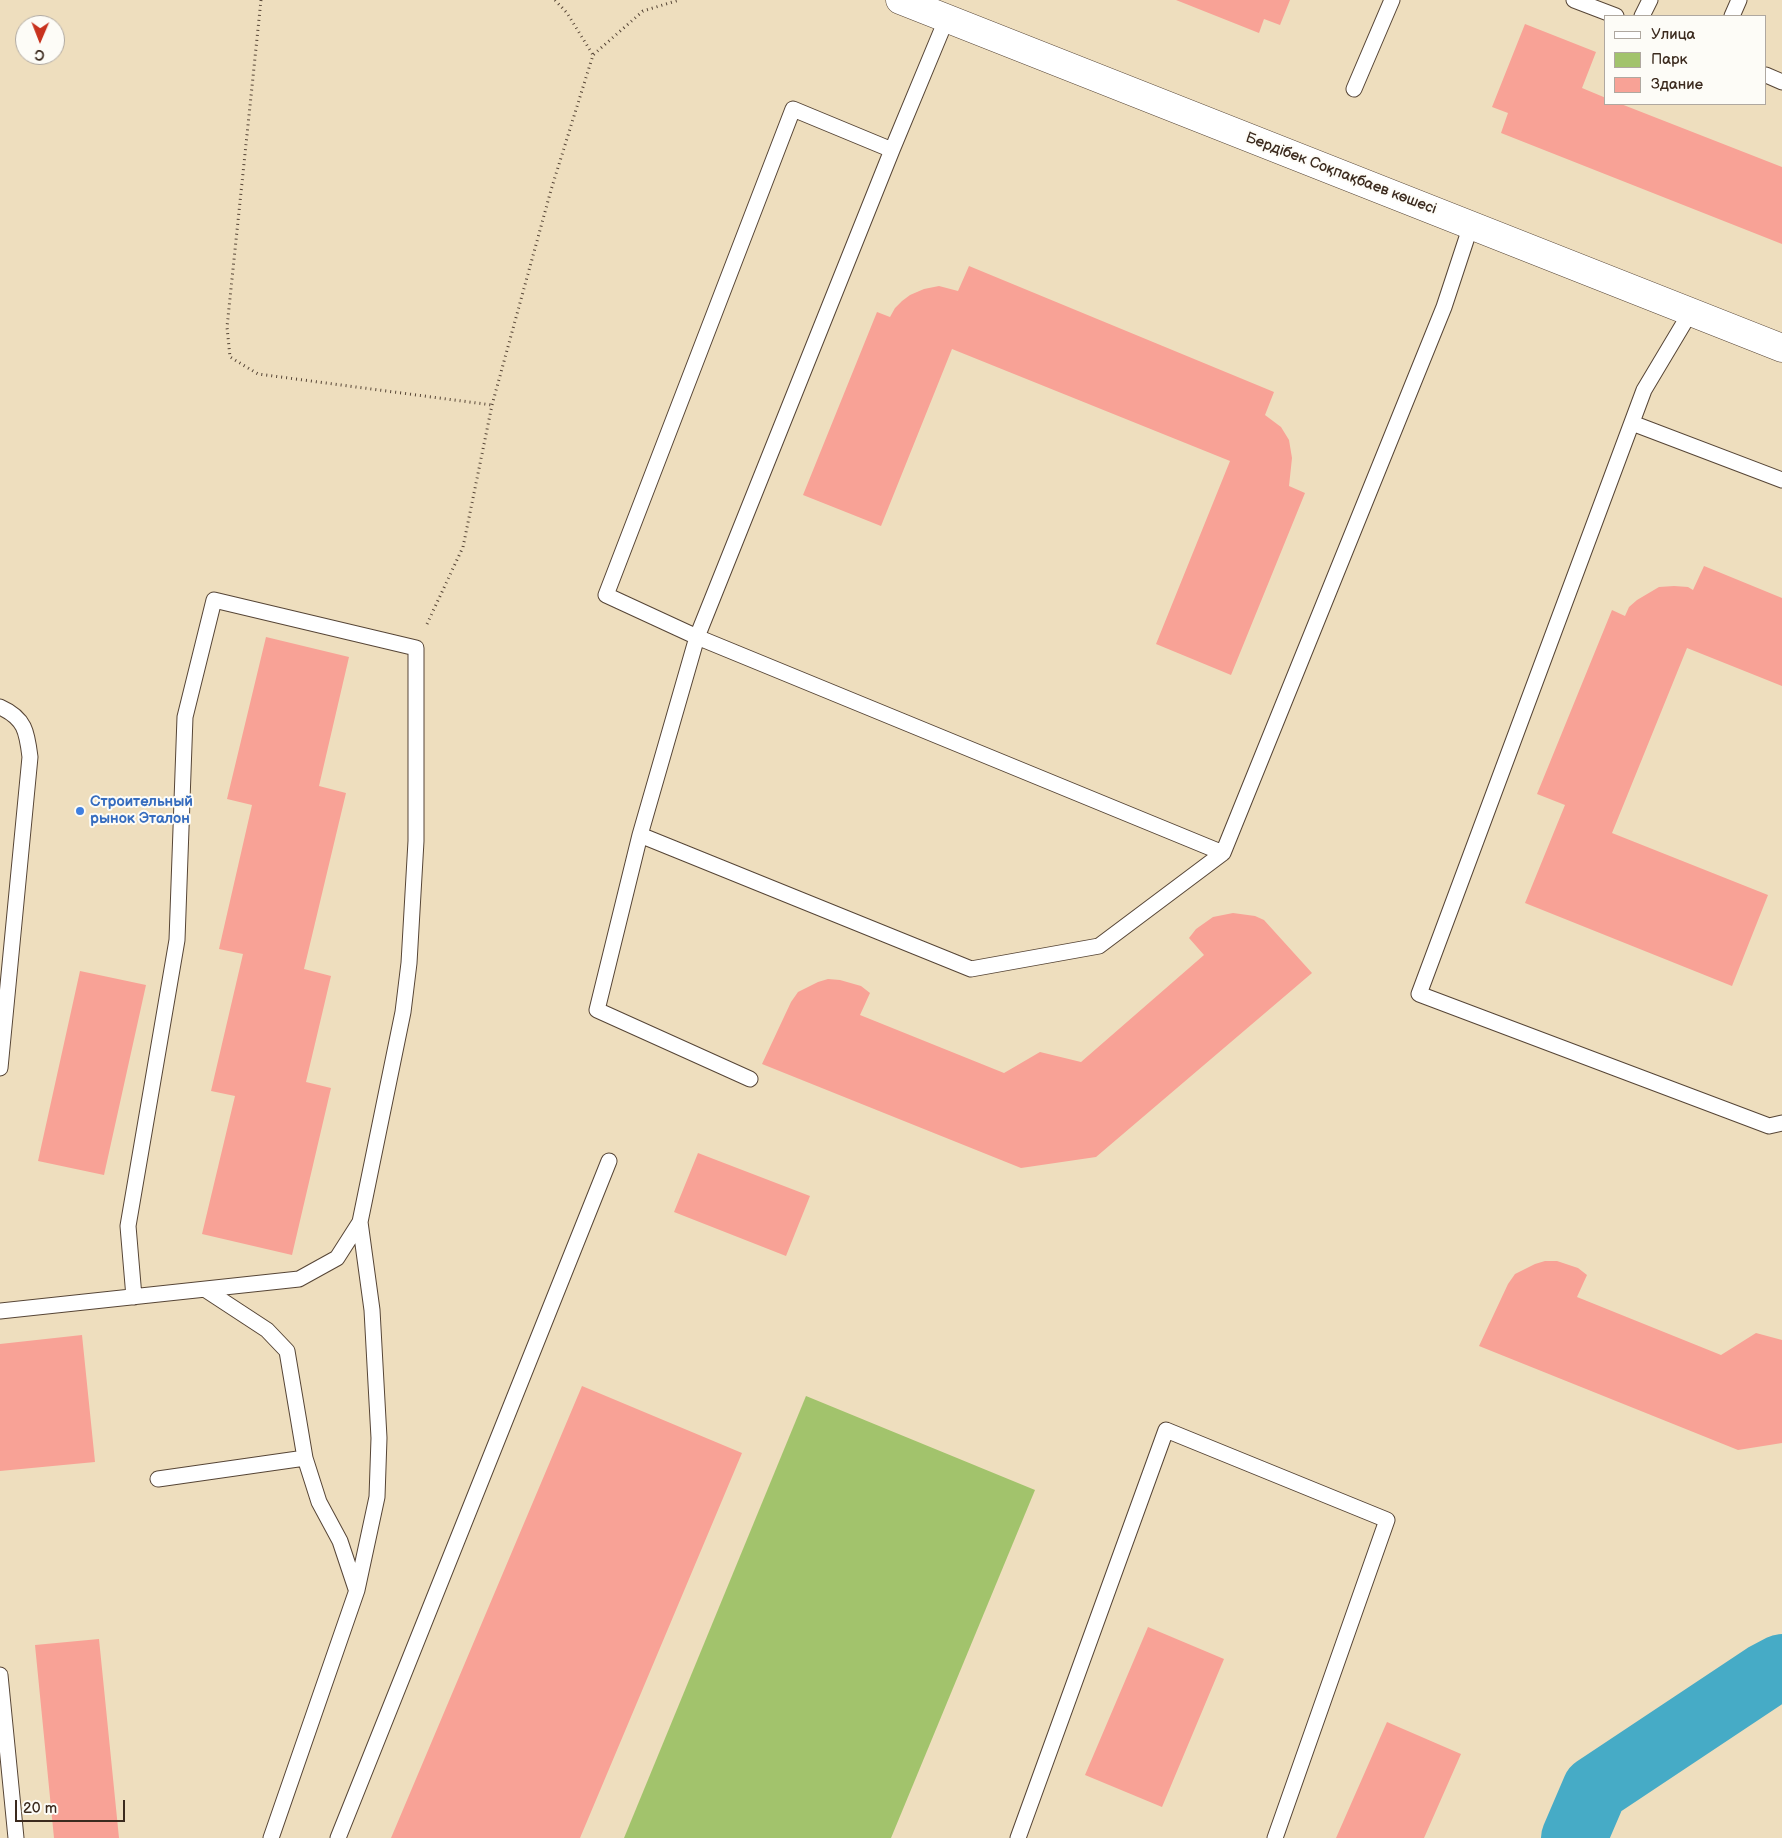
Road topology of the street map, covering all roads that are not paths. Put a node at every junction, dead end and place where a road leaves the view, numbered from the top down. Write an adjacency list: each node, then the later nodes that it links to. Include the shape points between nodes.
1 (900, 0): 9 (street, Бердібек Соқпақбаев көшесі)
2 (1392, 0): 12 (lane)
3 (1574, 0): 6 (lane)
4 (1650, 0): 7 (lane)
5 (1739, 0): 8 (lane)
6 (1613, 15)
7 (1642, 15)
8 (1732, 15)
9 (946, 20): 13 (lane); 14 (street, Бердібек Соқпақбаев көшесі)
10 (1767, 75): 11 (lane)
11 (1782, 82)
12 (1354, 89)
13 (892, 150): 19 (lane); 19 (lane, via 793,109 606,595)
14 (1472, 225): 15 (street, Бердібек Соқпақбаев көшесі); 22 (lane, via 1444,307)
15 (1690, 313): 16 (street, Бердібек Соқпақбаев көшесі); 17 (lane, via 1644,390)
16 (1782, 348)
17 (1632, 424): 18 (lane); 26 (lane, via 1419,994 1769,1126)
18 (1782, 480)
19 (697, 637): 21 (lane); 22 (lane)
20 (0, 708): 23 (lane, via 14,714 28,734 30,757)
21 (640, 835): 22 (lane, via 970,969 1099,946); 25 (lane, via 596,1010)
22 (1224, 853)
23 (1, 1044): 24 (lane)
24 (0, 1068)
25 (750, 1079)
26 (1782, 1123)
27 (608, 1161): 38 (lane)
28 (360, 1222): 29 (lane, via 338,1258 299,1279); 30 (lane, via 403,1012 409,963 416,841 416,648 214,600 184,717 177,940 128,1226); 34 (lane, via 372,1310 379,1438 377,1497)
29 (206, 1290): 30 (lane); 32 (lane, via 266,1330 287,1351)
30 (134, 1297): 31 (lane)
31 (0, 1311)
32 (306, 1458): 33 (lane); 34 (lane, via 319,1502 340,1541)
33 (158, 1480)
34 (357, 1590): 37 (lane)
35 (0, 1675): 36 (lane)
36 (16, 1838)
37 (271, 1838)
38 (338, 1838)
39 (1018, 1838): 40 (lane, via 1166,1430 1387,1520)
40 (1276, 1838)

